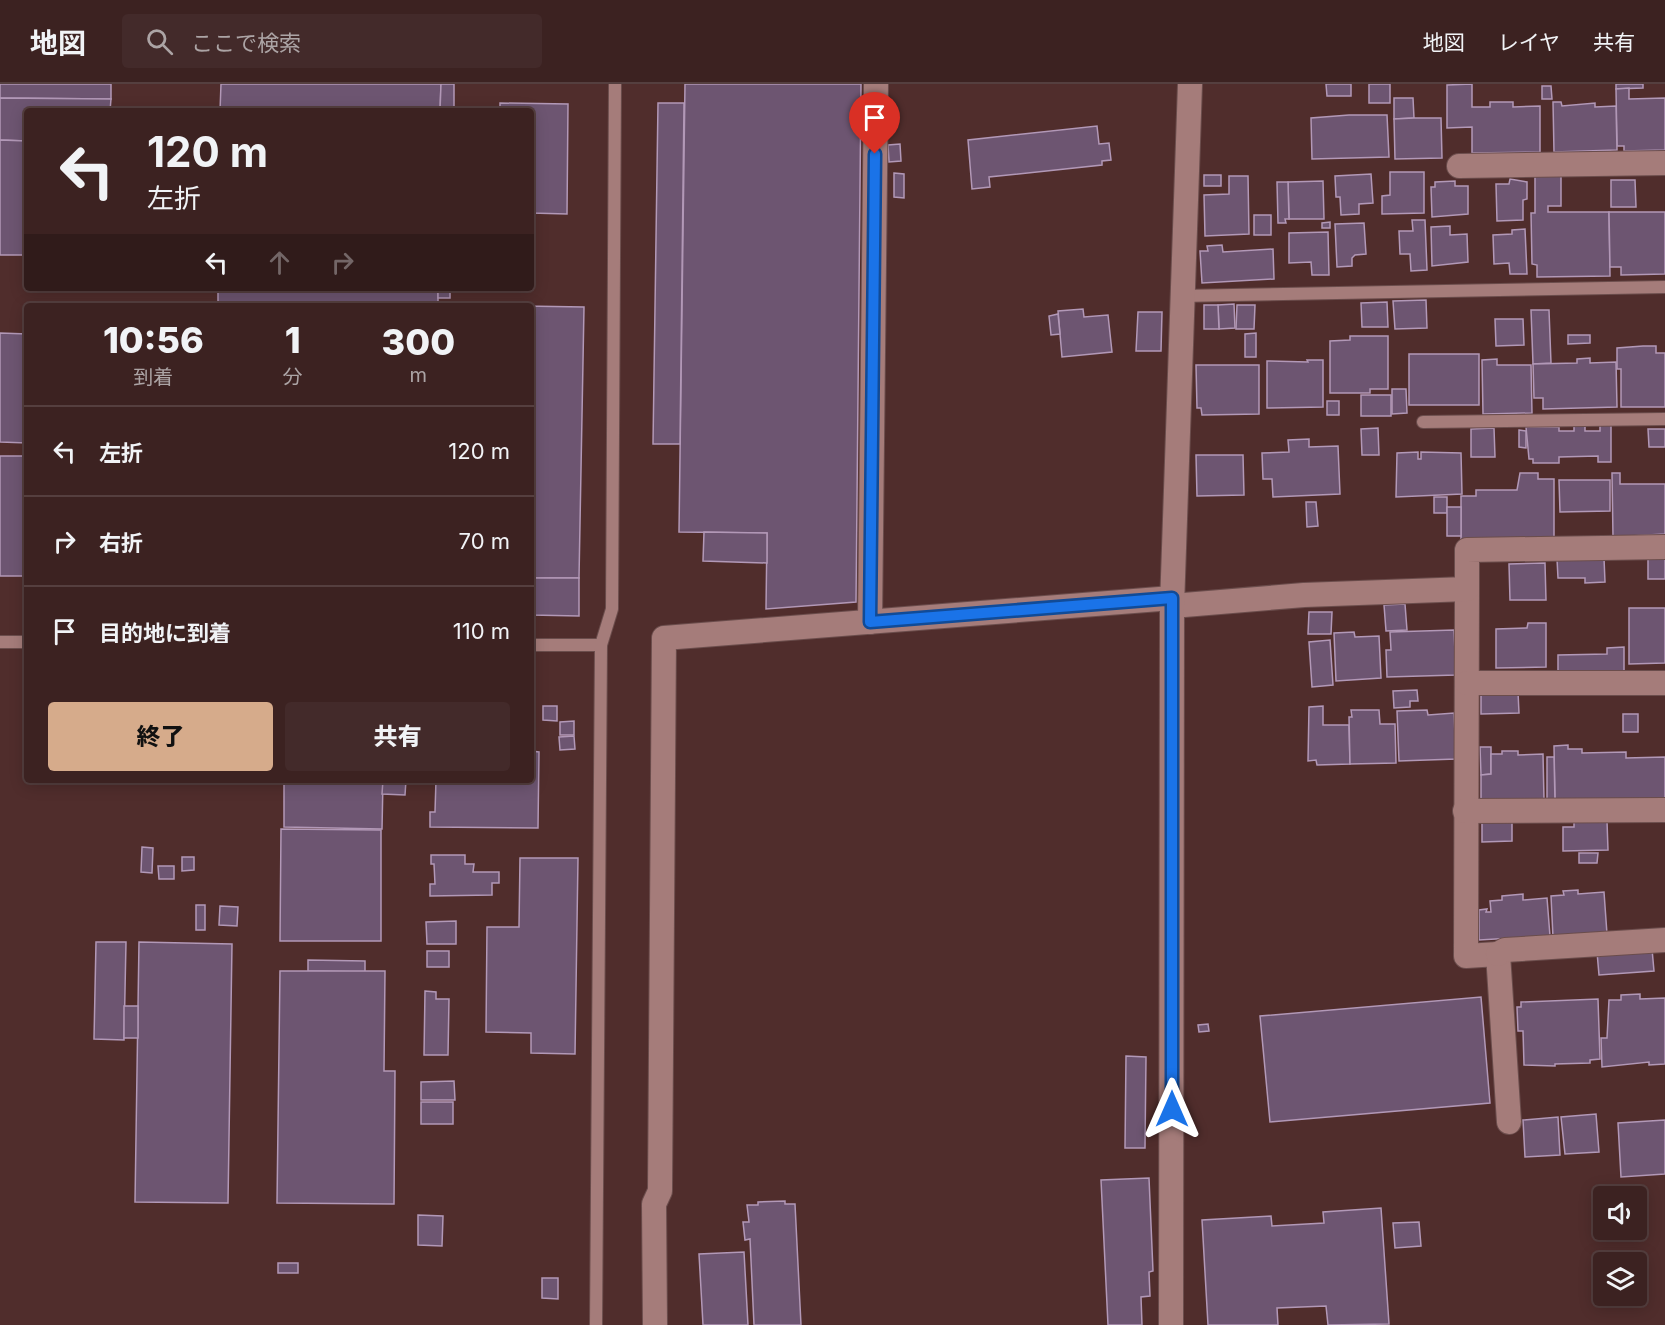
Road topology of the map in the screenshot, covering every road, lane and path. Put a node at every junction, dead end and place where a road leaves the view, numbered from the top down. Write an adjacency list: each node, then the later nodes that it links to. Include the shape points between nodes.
1 (615, 84): 17 (lane, via 612,609)
2 (876, 84): 13 (street)
3 (1190, 84): 7 (street)
4 (1665, 163): 5 (street)
5 (1459, 166)
6 (1665, 287): 7 (lane)
7 (1180, 296): 12 (street)
8 (1665, 419): 9 (lane)
9 (1423, 422)
10 (1665, 547): 11 (street, via 1467,550)
11 (1467, 589): 12 (street); 18 (street)
12 (1172, 602): 13 (street); 27 (street)
13 (870, 622): 26 (street, via 664,638 660,1191 654,1204)
14 (0, 642): 15 (lane)
15 (24, 642)
16 (534, 645): 17 (lane)
17 (601, 645): 25 (lane)
18 (1467, 683): 19 (street); 21 (street)
19 (1665, 683)
20 (1665, 810): 21 (street)
21 (1465, 811): 23 (street, via 1466,956)
22 (1665, 940): 23 (street, via 1505,950)
23 (1498, 954): 24 (street)
24 (1509, 1122)
25 (596, 1325)
26 (655, 1325)
27 (1171, 1325)

